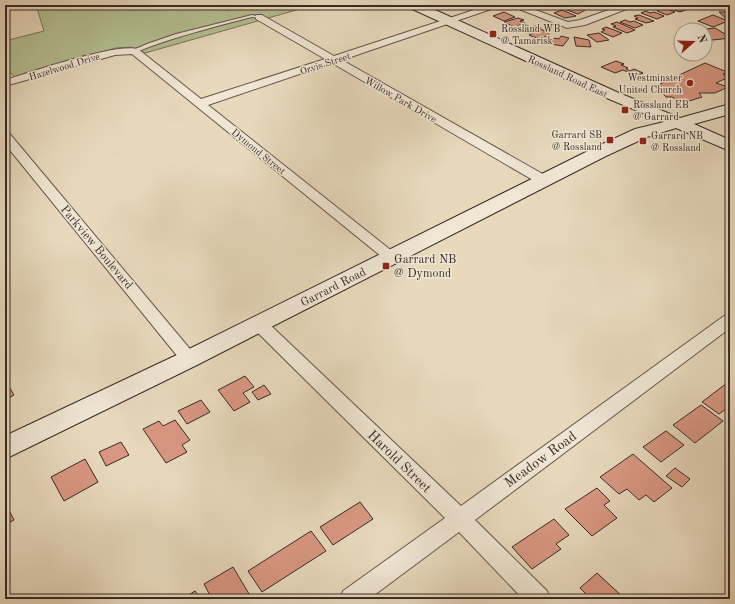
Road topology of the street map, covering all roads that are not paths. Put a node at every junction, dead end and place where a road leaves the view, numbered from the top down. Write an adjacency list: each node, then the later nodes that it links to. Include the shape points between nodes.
1 (414, 5): 6 (street, Rossland Road East)
2 (498, 5): 6 (street, Orvis Street)
3 (514, 5): 4 (street, via 567,25 582,23)
4 (632, 5)
5 (260, 17): 7 (lane, via 252,16); 8 (street, Willow Park Drive)
6 (450, 22): 8 (street, Orvis Street); 12 (street, Rossland Road East, via 614,96 620,104)
7 (128, 51): 9 (street, Hazelwood Drive, via 105,54); 10 (street, Dymond Street)
8 (333, 60): 10 (street, Orvis Street); 16 (street, Willow Park Drive)
9 (5, 83)
10 (200, 104): 17 (street, Dymond Street)
11 (730, 109): 12 (street, Garrard Road)
12 (675, 125): 14 (street, Rossland Road East); 15 (street, Rossland Road East); 16 (street, Garrard Road, via 632,137)
13 (5, 136): 20 (street, Parkview Boulevard)
14 (730, 146)
15 (730, 153)
16 (543, 180): 17 (street, Garrard Road)
17 (392, 258): 19 (street, Garrard Road)
18 (730, 320): 22 (street, Meadow Road)
19 (259, 324): 20 (street, Garrard Road); 22 (street, Harold Street)
20 (189, 359): 21 (street, Garrard Road)
21 (5, 448)
22 (459, 518): 23 (street, Meadow Road); 24 (street, Harold Street)
23 (352, 599)
24 (539, 599)

